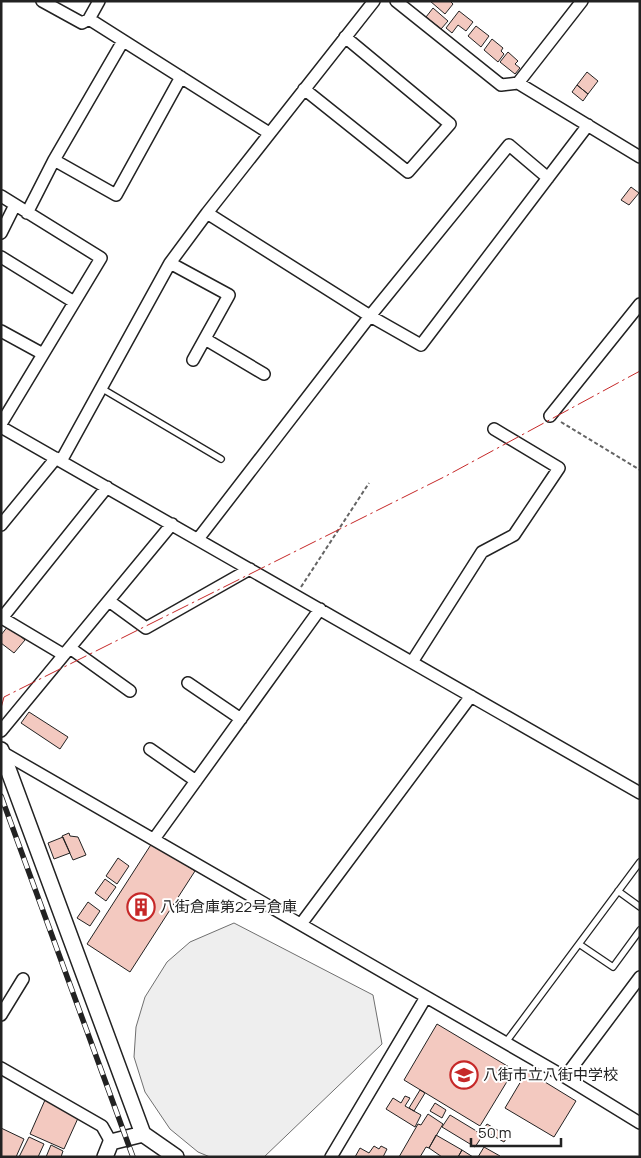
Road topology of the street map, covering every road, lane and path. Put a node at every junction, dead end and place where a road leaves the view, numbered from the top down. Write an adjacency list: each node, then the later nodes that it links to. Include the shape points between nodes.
1 (42, 1): 6 (street, via 82,23)
2 (99, 1): 6 (street)
3 (374, 1): 7 (street)
4 (396, 1): 10 (street, via 500,85)
5 (582, 1): 10 (street)
6 (89, 19): 8 (street)
7 (345, 37): 11 (street); 11 (street, via 450,124 408,172)
8 (123, 41): 9 (street); 15 (street)
9 (181, 78): 13 (street); 15 (street, via 116,195)
10 (518, 82): 12 (street)
11 (304, 89): 13 (street)
12 (588, 126): 14 (street); 16 (street)
13 (270, 134): 20 (street)
14 (640, 157)
15 (54, 160): 19 (street)
16 (548, 178): 26 (street, via 421,345); 26 (street, via 508,144)
17 (1, 196): 18 (street)
18 (15, 205): 19 (street); 21 (street)
19 (27, 213): 24 (street, via 101,258)
20 (207, 213): 23 (street); 26 (street)
21 (1, 233)
22 (1, 257): 24 (street)
23 (170, 263): 28 (street, via 229,295); 32 (street)
24 (74, 302): 29 (street)
25 (640, 304): 33 (street)
26 (370, 316): 43 (street)
27 (1, 331): 29 (street)
28 (205, 339): 30 (street); 31 (street)
29 (43, 354): 34 (street)
30 (193, 360)
31 (264, 374)
32 (101, 388): 36 (street); 37 (lane)
33 (550, 416): 38 (path)
34 (1, 426): 36 (street)
35 (494, 429): 49 (street, via 559,468 514,535 482,552)
36 (58, 459): 40 (street); 42 (street)
37 (221, 459)
38 (640, 470)
39 (369, 483): 45 (path)
40 (107, 487): 41 (street); 48 (street, via 2,618)
41 (172, 524): 43 (street); 46 (street)
42 (1, 525)
43 (198, 539): 44 (street)
44 (250, 569): 45 (street); 46 (street, via 146,628)
45 (296, 596): 47 (street)
46 (109, 601): 48 (street)
47 (320, 609): 49 (street); 53 (street)
48 (67, 651): 51 (street); 54 (street)
49 (412, 662): 52 (street)
50 (188, 683): 53 (street)
51 (130, 691)
52 (471, 696): 58 (street); 63 (street)
53 (241, 719): 57 (street)
54 (1, 731)
55 (150, 748): 57 (street)
56 (2, 751): 59 (street); 74 (street)
57 (196, 781): 59 (street)
58 (640, 793)
59 (154, 840): 63 (street)
60 (640, 862): 61 (lane)
61 (618, 891): 62 (lane); 65 (lane)
62 (640, 907)
63 (301, 924): 68 (street)
64 (640, 930): 65 (lane, via 613,967)
65 (579, 944): 70 (lane)
66 (640, 977): 72 (street)
67 (23, 979): 69 (street)
68 (426, 996): 70 (street); 77 (street)
69 (1, 1015)
70 (506, 1042): 72 (street)
71 (1, 1068): 75 (street, via 102,1126)
72 (565, 1076): 73 (street)
73 (640, 1123)
74 (143, 1134): 75 (street); 76 (street)
75 (110, 1149)
76 (176, 1157)
77 (331, 1157)

